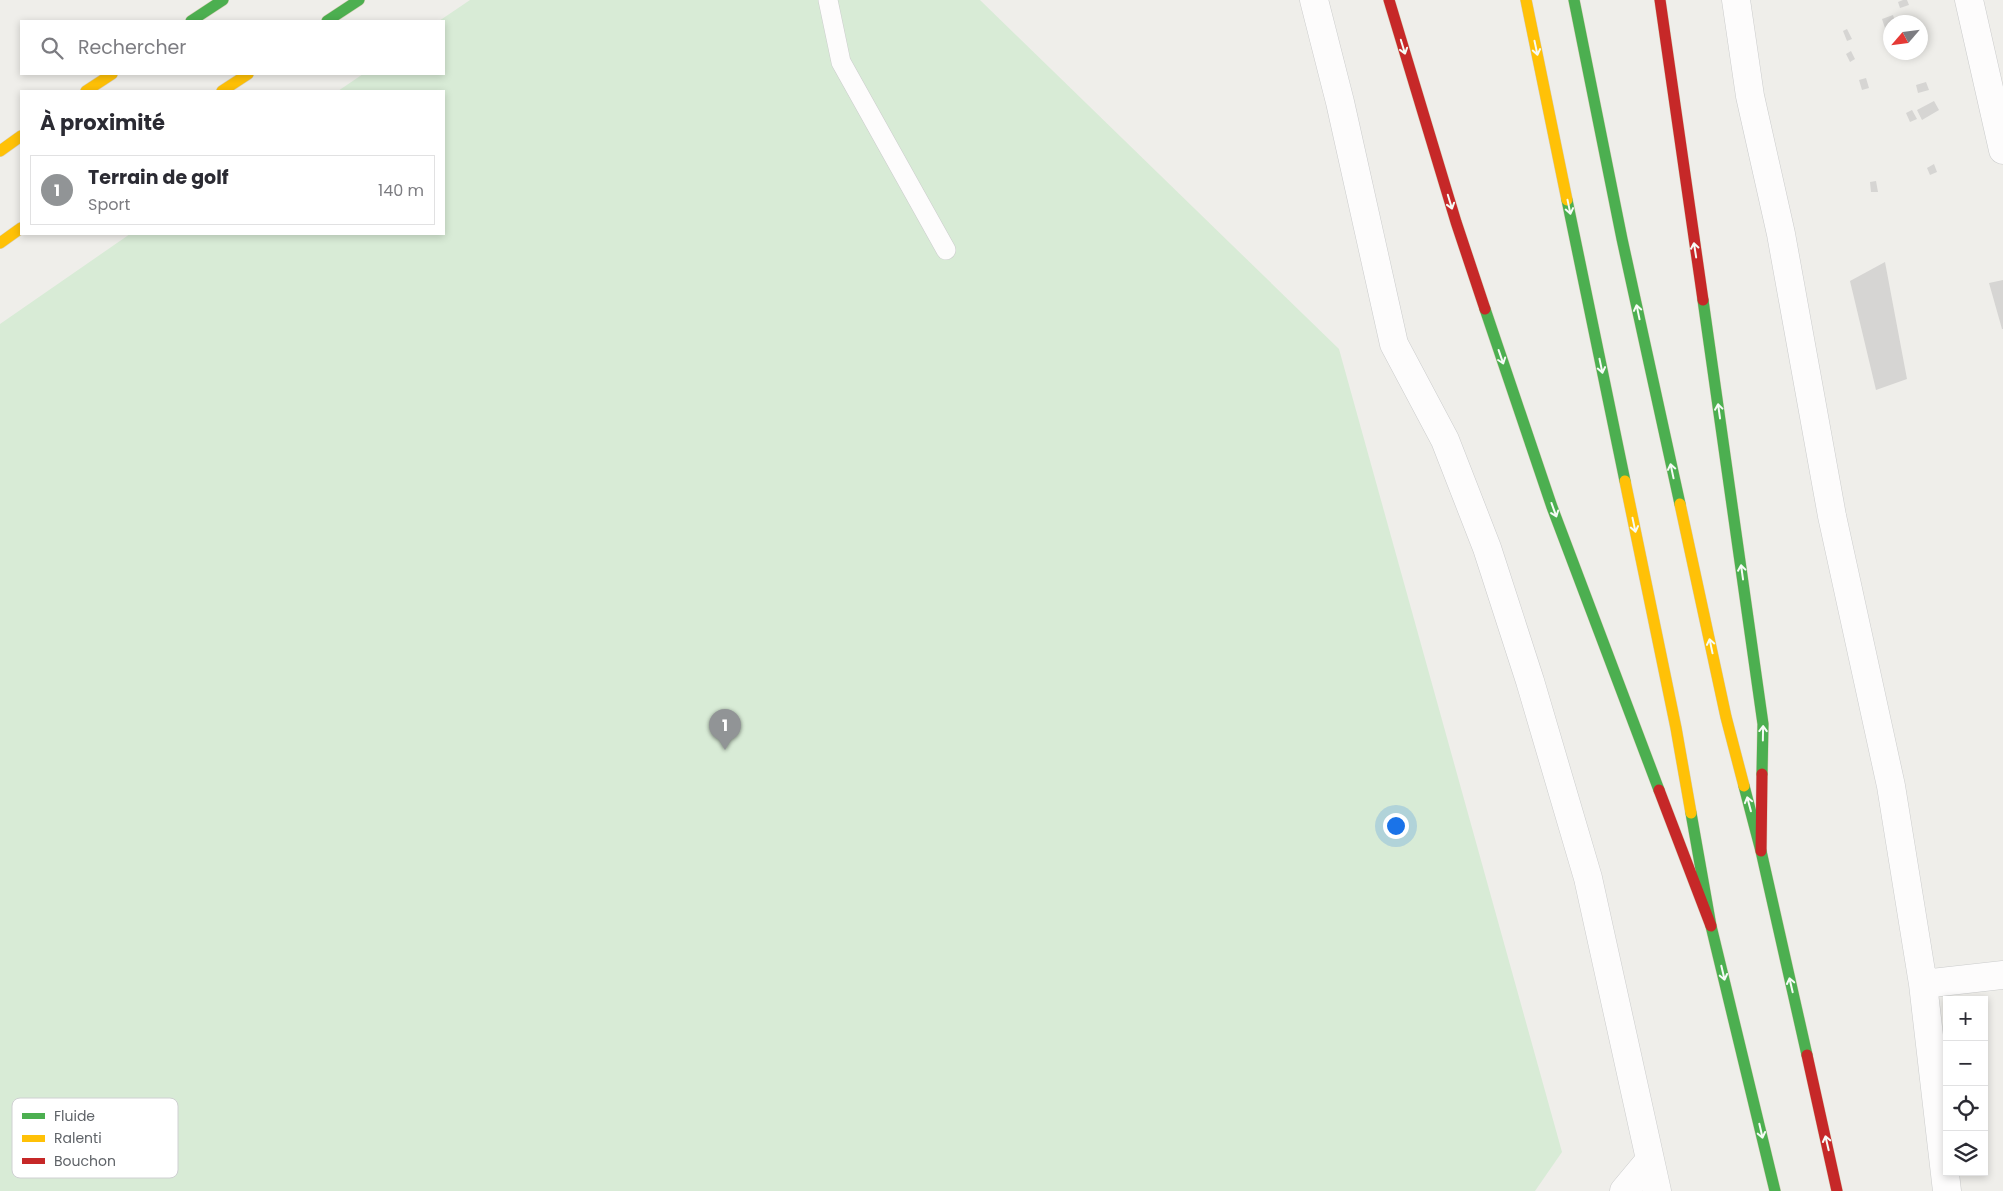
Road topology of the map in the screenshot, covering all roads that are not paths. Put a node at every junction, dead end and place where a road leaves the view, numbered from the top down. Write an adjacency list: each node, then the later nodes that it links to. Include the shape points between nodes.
1 (223, 0): 11 (main road)
2 (359, 0): 12 (main road)
3 (828, 0): 22 (lane, via 841,62)
4 (1314, 0): 27 (street, via 1394,344 1445,440 1487,548 1588,878)
5 (1389, 0): 24 (main road, one-way to 24, via 1456,222 1552,507)
6 (1526, 0): 24 (main road, one-way to 24, via 1676,728)
7 (1574, 0): 23 (main road, one-way to 7, via 1726,717 1622,239)
8 (1660, 0): 23 (main road, one-way to 8, via 1763,724)
9 (1736, 0): 26 (street, via 1750,96 1781,234 1832,516 1891,786)
10 (1969, 0): 18 (street)
11 (193, 20)
12 (329, 20)
13 (110, 75): 15 (main road)
14 (246, 75): 16 (main road)
15 (88, 90)
16 (224, 90)
17 (20, 137): 19 (main road)
18 (2003, 150)
19 (0, 151)
20 (20, 229): 21 (main road)
21 (0, 242)
22 (946, 250)
23 (1762, 851): 31 (main road, one-way to 23)
24 (1712, 926): 30 (main road, one-way to 30)
25 (2003, 975): 26 (street)
26 (1923, 984): 32 (street)
27 (1649, 1161): 28 (street); 29 (street)
28 (1624, 1191)
29 (1657, 1191)
30 (1775, 1191)
31 (1837, 1191)
32 (1947, 1191)

